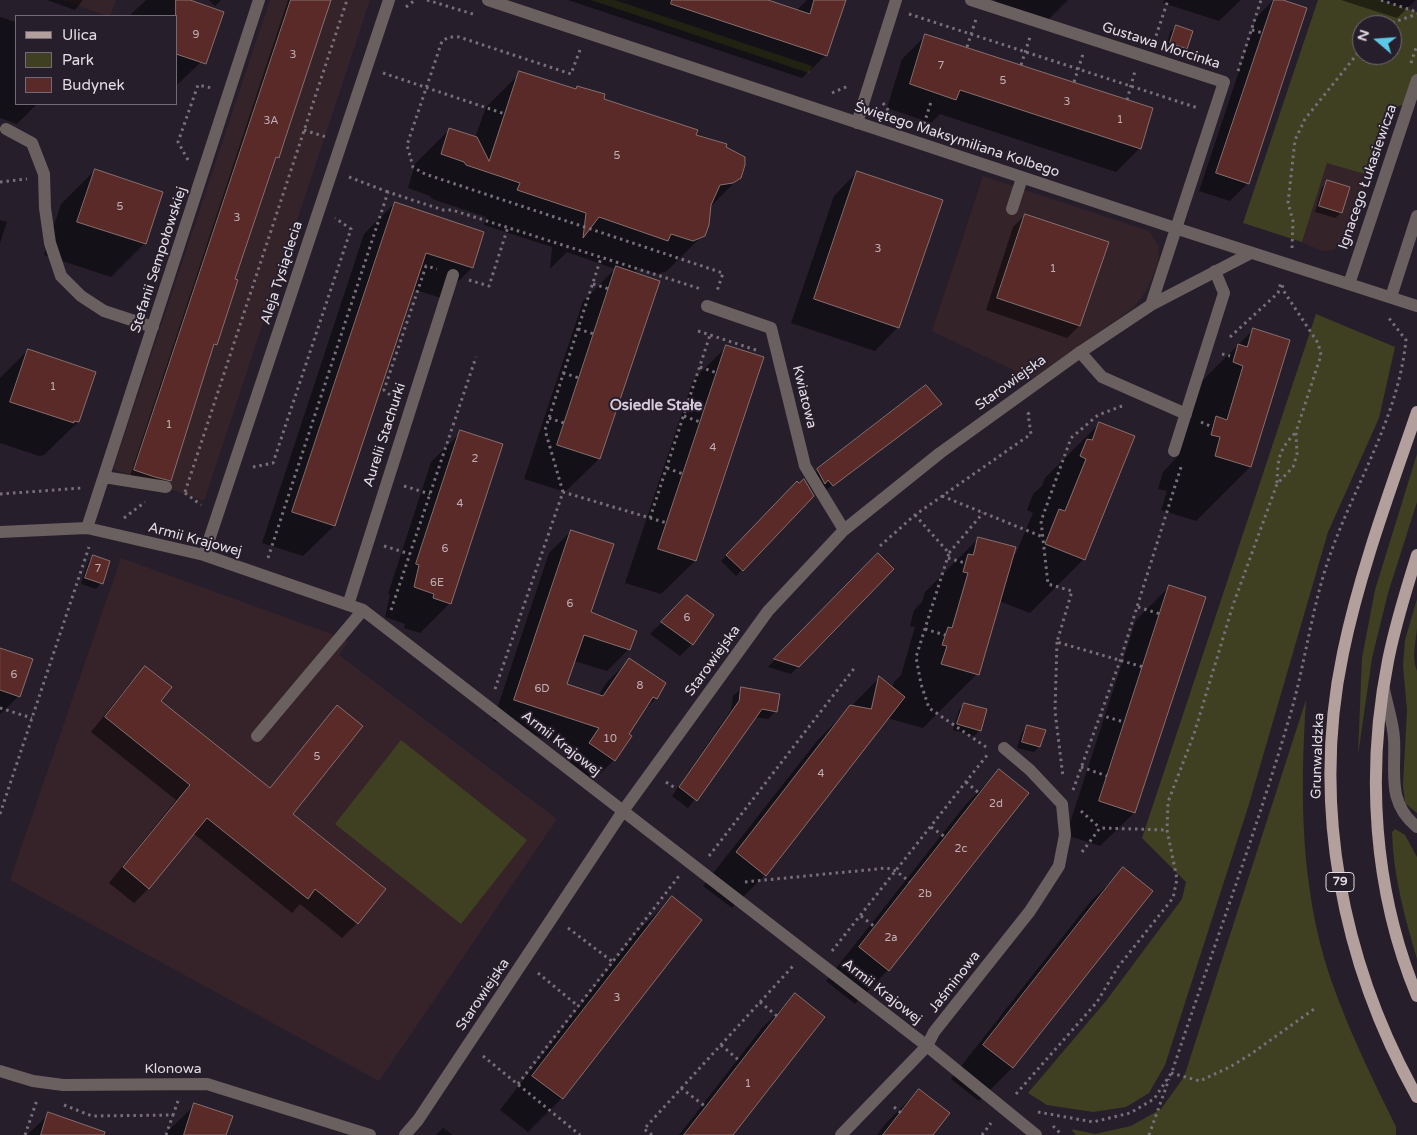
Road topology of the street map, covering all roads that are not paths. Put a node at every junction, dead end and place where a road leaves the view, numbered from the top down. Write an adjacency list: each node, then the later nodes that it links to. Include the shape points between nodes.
1 (260, 0): 21 (street, Stefanii Sempołowskiej)
2 (389, 0): 31 (street, Aleja Tysiąclecia)
3 (488, 0): 7 (street, Świętego Maksymiliana Kolbego)
4 (896, 0): 7 (street)
5 (976, 2): 12 (street, Gustawa Morcinka, via 1224,82)
6 (1417, 80): 16 (street, Ignacego Łukasiewicza)
7 (857, 123): 9 (street, Świętego Maksymiliana Kolbego)
8 (6, 129): 21 (street, via 32,143 44,177 50,243 61,276 81,296 104,311)
9 (1022, 178): 10 (street); 12 (street, Świętego Maksymiliana Kolbego)
10 (1012, 209)
11 (1417, 216): 17 (street)
12 (1175, 228): 13 (street, Świętego Maksymiliana Kolbego); 18 (street)
13 (1251, 253): 14 (street, Starowiejska); 16 (street, Świętego Maksymiliana Kolbego)
14 (1215, 271): 18 (street, Starowiejska); 24 (street, via 1224,293)
15 (453, 275): 33 (street, Aurelii Stachurki)
16 (1349, 284): 17 (street, Świętego Maksymiliana Kolbego)
17 (1391, 298): 20 (street, Świętego Maksymiliana Kolbego)
18 (1151, 305): 22 (street, Starowiejska)
19 (707, 306): 29 (street, Kwiatowa, via 771,328 805,466)
20 (1417, 306)
21 (153, 327): 26 (street, Stefanii Sempołowskiej)
22 (1080, 352): 24 (street, via 1102,378); 29 (street, Starowiejska, via 940,453)
23 (1417, 412): 43 (main road, Grunwaldzka / 79, via 1369,556 1346,638 1333,720 1331,788 1340,887 1358,964 1381,1026)
24 (1186, 414): 25 (street)
25 (1174, 452)
26 (104, 477): 27 (street); 28 (street, Stefanii Sempołowskiej)
27 (166, 487)
28 (87, 528): 30 (street, Armii Krajowej); 31 (street, Armii Krajowej)
29 (844, 530): 38 (street, Starowiejska, via 768,611)
30 (0, 532)
31 (204, 555): 33 (street, Armii Krajowej)
32 (1416, 559): 35 (main road, via 1395,628)
33 (348, 605): 34 (street, Armii Krajowej)
34 (363, 610): 36 (street); 38 (street, Armii Krajowej)
35 (1383, 686): 39 (street, via 1394,737 1393,783 1404,817); 40 (main road, via 1376,770 1379,838 1392,915)
36 (257, 736)
37 (1004, 748): 41 (street, Jaśminowa, via 1062,804 1065,835 1059,866 1030,911)
38 (623, 812): 41 (street, Armii Krajowej); 45 (street, Starowiejska)
39 (1417, 827)
40 (1417, 996)
41 (926, 1046): 46 (street, Jaśminowa); 47 (street, Armii Krajowej)
42 (0, 1071): 44 (street, Klonowa, via 62,1085 207,1084)
43 (1417, 1097)
44 (370, 1135)
45 (405, 1135)
46 (841, 1135)
47 (1036, 1135)

